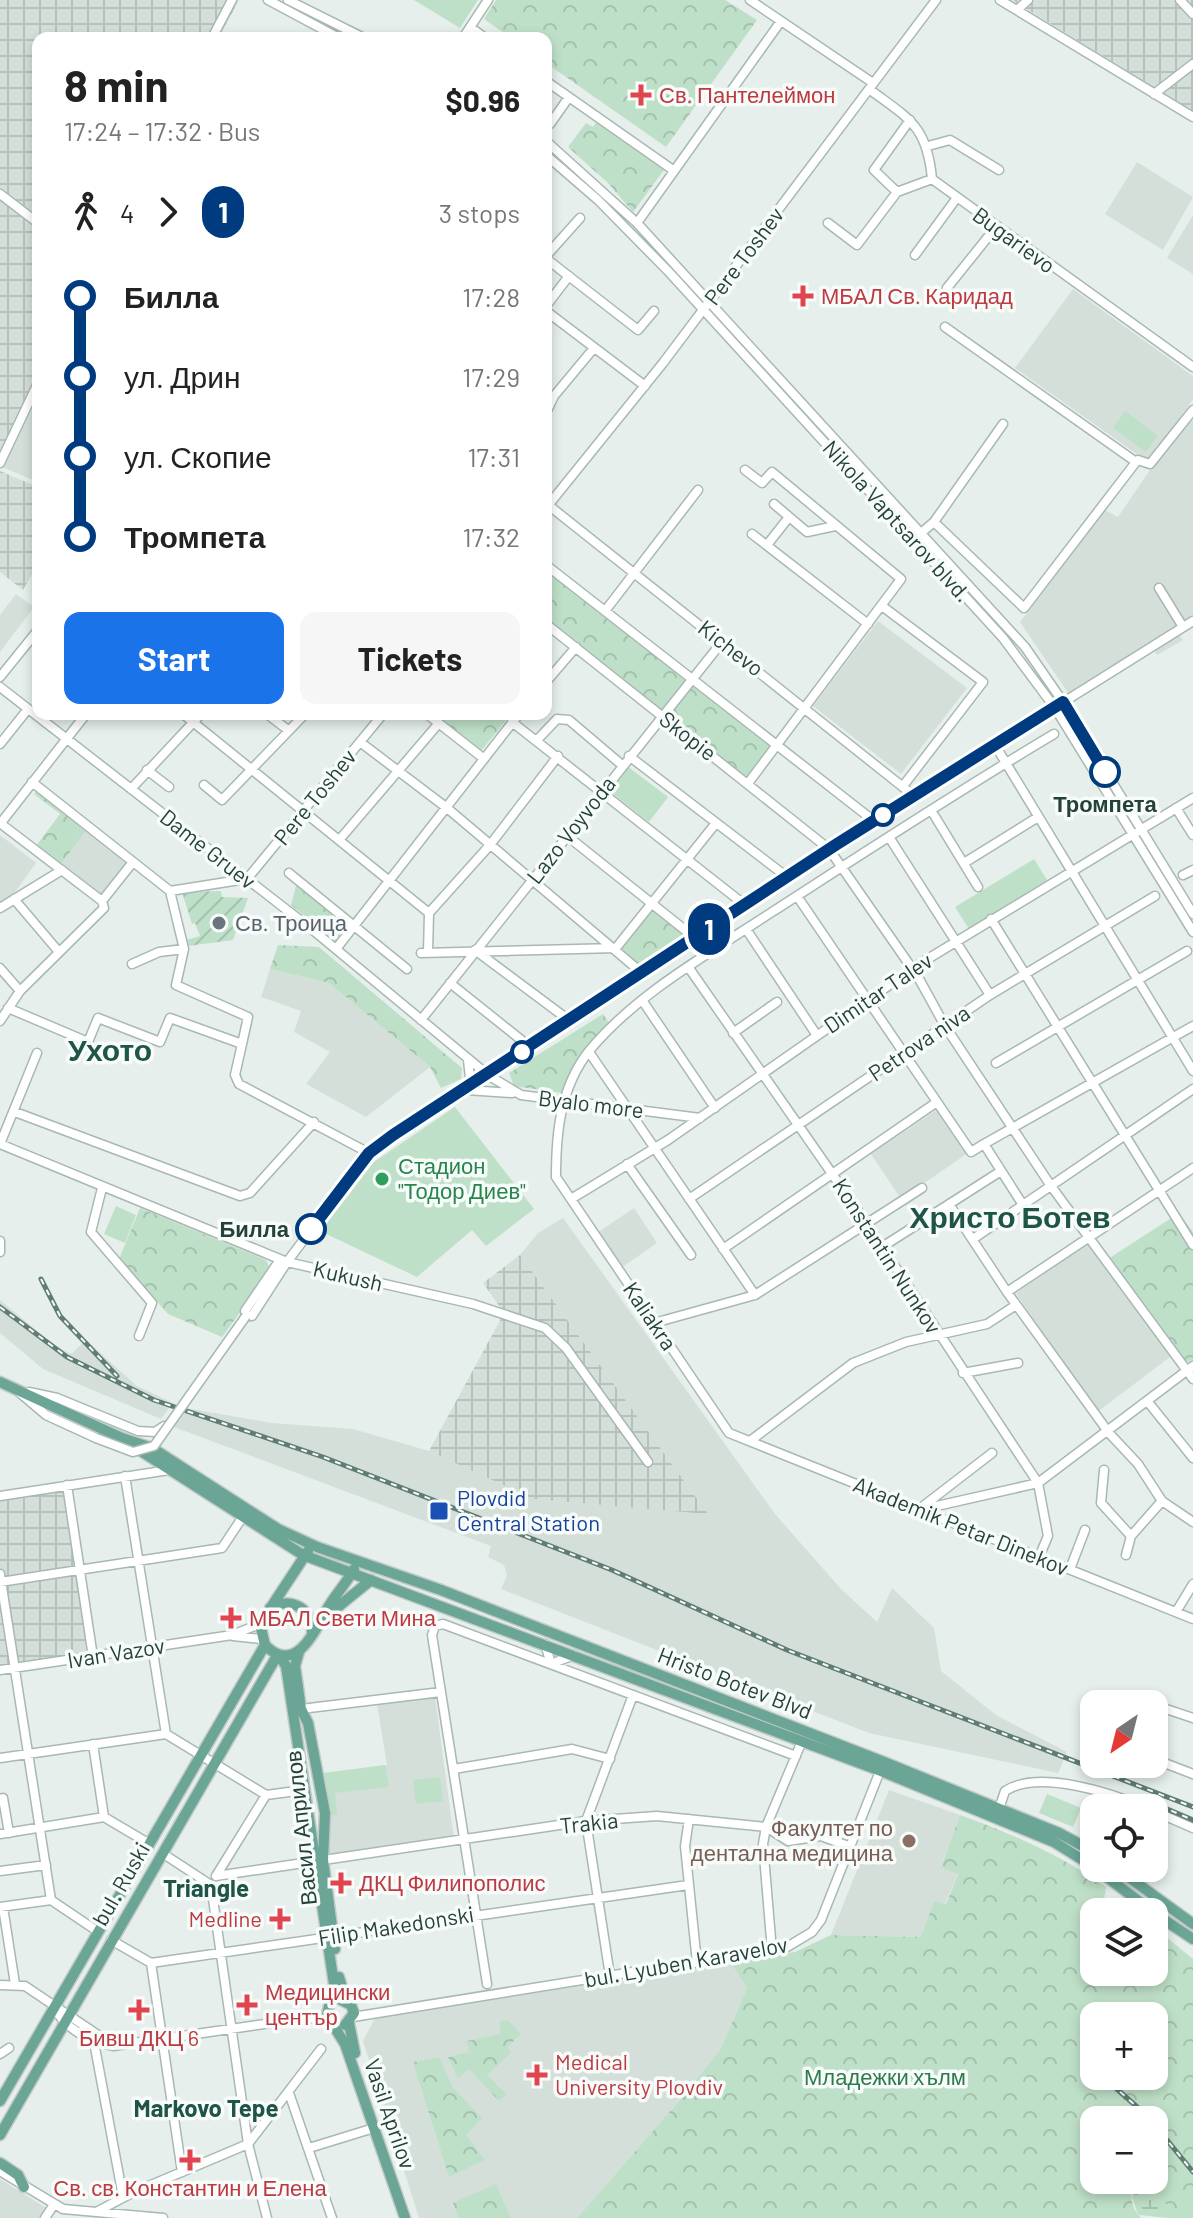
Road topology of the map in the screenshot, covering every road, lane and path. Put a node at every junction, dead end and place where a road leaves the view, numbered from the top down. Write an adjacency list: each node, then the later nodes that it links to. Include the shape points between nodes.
1 (232, 0): 14 (street)
2 (268, 0): 15 (street)
3 (288, 0): 16 (street)
4 (488, 0): 13 (street)
5 (750, 0): 12 (street)
6 (936, 0): 21 (street, Pere Toshev)
7 (1000, 0): 10 (street)
8 (1028, 0): 10 (street)
9 (1180, 0): 11 (street)
10 (1017, 10): 22 (street)
11 (1193, 14)
12 (781, 21): 21 (street); 30 (street)
13 (470, 27): 17 (street); 18 (street)
14 (215, 32)
15 (328, 32)
16 (352, 32)
17 (467, 32)
18 (477, 32)
19 (1193, 64): 22 (street)
20 (552, 85): 23 (street)
21 (871, 86): 25 (street); 47 (street, Pere Toshev)
22 (1154, 94): 24 (street)
23 (569, 97): 26 (street); 30 (street)
24 (1193, 117)
25 (910, 120): 28 (street); 33 (street, via 874,170)
26 (552, 121)
27 (552, 146): 38 (street, Nikola Vaptsarov blvd.)
28 (928, 146): 31 (street, via 950,140); 32 (street)
29 (552, 160): 48 (street, Nikola Vaptsarov blvd., via 598,200)
30 (673, 170): 38 (street)
31 (999, 170)
32 (932, 179): 33 (street); 35 (street, Bugarievo)
33 (897, 192): 39 (street, via 857,245)
34 (3, 197): 37 (street)
35 (956, 199): 40 (street, Bugarievo); 42 (street)
36 (580, 218): 41 (street)
37 (32, 219)
38 (637, 223): 47 (street, Nikola Vaptsarov blvd.)
39 (828, 223)
40 (996, 227): 45 (street); 53 (street, Bugarievo)
41 (552, 249)
42 (915, 255)
43 (552, 260): 44 (street)
44 (569, 276): 46 (street); 49 (street, via 638,330)
45 (947, 288)
46 (552, 300)
47 (710, 300): 48 (street, Pere Toshev); 71 (street, Nikola Vaptsarov blvd.)
48 (703, 310): 54 (street, Pere Toshev); 73 (street, Nikola Vaptsarov blvd.)
49 (654, 311)
50 (552, 314): 52 (street)
51 (945, 327): 61 (street)
52 (594, 348): 54 (street); 56 (street)
53 (1193, 367)
54 (645, 386): 65 (street, Pere Toshev)
55 (32, 396): 62 (street)
56 (552, 400)
57 (1193, 410): 58 (street)
58 (1183, 420): 60 (street); 61 (street, via 1150,464)
59 (1003, 424): 69 (street)
60 (1193, 425)
61 (1136, 462): 69 (street, via 1024,608)
62 (0, 463)
63 (745, 470): 70 (street, via 762,483 772,472)
64 (698, 490): 76 (street)
65 (552, 500)
66 (774, 504): 68 (street)
67 (552, 510): 76 (street, Kichevo)
68 (789, 517): 70 (street, via 812,534); 74 (street)
69 (934, 522): 71 (street)
70 (835, 526): 78 (street, via 901,579)
71 (923, 532): 73 (street); 91 (street, Nikola Vaptsarov blvd., via 1025,647)
72 (752, 534): 74 (street)
73 (913, 538): 93 (street, Nikola Vaptsarov blvd., via 1003,638)
74 (767, 545): 81 (street)
75 (552, 570): 79 (street)
76 (634, 572): 79 (street); 85 (street, Kichevo)
77 (1159, 588): 82 (street)
78 (882, 606): 81 (street); 126 (street, via 983,682)
79 (605, 611): 89 (street)
80 (1193, 621): 82 (street)
81 (868, 624): 92 (street)
82 (1183, 627): 91 (street)
83 (552, 629): 86 (street, Skopie)
84 (32, 637): 88 (street)
85 (722, 642): 89 (street, Lazo Voyvoda); 92 (street, Kichevo)
86 (576, 647): 87 (street); 96 (street, Skopie)
87 (552, 675)
88 (0, 677)
89 (693, 679): 96 (street, Lazo Voyvoda); 113 (street)
90 (0, 687): 94 (street, Dame Gruev)
91 (1063, 702): 93 (street); 140 (street, Nikola Vaptsarov blvd.)
92 (804, 706): 113 (street); 126 (street, Kichevo)
93 (1055, 708): 114 (street); 142 (street, Nikola Vaptsarov blvd.)
94 (28, 709): 95 (street, Dame Gruev); 112 (street)
95 (32, 712)
96 (664, 716): 116 (street, Lazo Voyvoda); 124 (street, Skopie)
97 (42, 720): 109 (street, Dame Gruev)
98 (81, 720): 109 (street)
99 (275, 720): 107 (street)
100 (299, 720): 107 (street)
101 (378, 720): 111 (street, Pere Toshev)
102 (435, 720): 106 (street)
103 (514, 720): 117 (street)
104 (518, 720): 110 (street)
105 (193, 721): 120 (street); 121 (street)
106 (439, 723): 117 (street); 122 (street)
107 (288, 730): 120 (street)
108 (1054, 734): 118 (street, Kaliakra)
109 (67, 739): 123 (street); 128 (street, Dame Gruev)
110 (538, 739): 115 (street); 119 (street, via 557,719 569,720)
111 (360, 742): 122 (street); 135 (street, Pere Toshev)
112 (0, 744)
113 (777, 745): 124 (street); 137 (street)
114 (995, 745): 118 (street); 130 (street)
115 (558, 756): 129 (street); 147 (street)
116 (629, 756): 119 (street, Lazo Voyvoda); 138 (street)
117 (483, 758): 132 (street)
118 (1006, 763): 134 (street, Kaliakra); 136 (street)
119 (622, 765): 129 (street, Lazo Voyvoda)
120 (250, 769): 125 (street, via 222,800); 135 (street)
121 (147, 770): 127 (street); 128 (street)
122 (398, 771): 132 (street); 146 (street)
123 (32, 782): 139 (street); 151 (street)
124 (749, 782): 145 (street, Skopie)
125 (204, 785)
126 (903, 786): 130 (street, Kichevo)
127 (169, 787)
128 (131, 789): 160 (street, Dame Gruev)
129 (601, 792): 141 (street, Lazo Voyvoda); 150 (street)
130 (913, 795): 137 (street)
131 (1193, 798): 133 (street, Dimitar Talev)
132 (447, 808): 147 (street); 161 (street)
133 (1176, 808): 140 (street, Dimitar Talev); 143 (street)
134 (931, 810): 144 (street, Kaliakra); 152 (street)
135 (304, 811): 146 (street); 160 (street, Pere Toshev)
136 (1038, 817): 152 (street); 156 (street)
137 (874, 821): 148 (street)
138 (716, 823): 150 (street); 159 (street)
139 (0, 824): 154 (street)
140 (1141, 830): 142 (street, Dimitar Talev); 173 (street, Nikola Vaptsarov blvd.)
141 (566, 835): 162 (street, Lazo Voyvoda); 169 (street)
142 (1132, 835): 156 (street, Dimitar Talev); 178 (street, Nikola Vaptsarov blvd.)
143 (1193, 835)
144 (889, 837): 153 (street, Kaliakra); 180 (street)
145 (818, 838): 148 (street, Skopie); 149 (street)
146 (340, 839): 161 (street)
147 (490, 845): 162 (street); 172 (street)
148 (829, 849): 149 (street); 153 (street, Skopie)
149 (818, 857): 159 (street)
150 (688, 859): 169 (street); 170 (street)
151 (133, 862): 164 (street); 168 (street)
152 (964, 863): 163 (street)
153 (842, 867): 165 (street, Kaliakra); 191 (street, Skopie)
154 (62, 870): 167 (street); 168 (street)
155 (1193, 870): 158 (street)
156 (1070, 871): 174 (street, Dimitar Talev); 176 (street)
157 (289, 873): 175 (street)
158 (1183, 875)
159 (787, 877): 170 (street)
160 (247, 879): 164 (street); 183 (street, Dame Gruev)
161 (390, 880): 172 (street); 175 (street)
162 (532, 881): 181 (street); 184 (street, Lazo Voyvoda)
163 (978, 887)
164 (170, 891): 182 (street)
165 (797, 896): 177 (street, Kaliakra); 199 (street)
166 (1155, 896): 176 (street, Petrova niva)
167 (14, 899): 171 (street); 186 (street)
168 (103, 904): 186 (street)
169 (652, 904): 179 (street); 181 (street)
170 (745, 905): 179 (street)
171 (0, 908)
172 (429, 913): 184 (street, via 425,952)
173 (1193, 914)
174 (991, 919): 180 (street, Dimitar Talev); 193 (street)
175 (353, 926): 183 (street); 190 (street)
176 (1105, 928): 193 (street, Petrova niva); 195 (street)
177 (746, 929): 189 (street, Kaliakra); 210 (street)
178 (1193, 932)
179 (695, 938): 192 (street)
180 (955, 942): 191 (street, Dimitar Talev); 198 (street)
181 (616, 948): 184 (street); 192 (street)
182 (184, 949): 187 (street, via 159,952); 212 (street, via 176,985 248,1017)
183 (336, 949): 203 (street, Dame Gruev)
184 (475, 950): 196 (street, Lazo Voyvoda); 205 (street)
185 (1187, 951): 195 (street)
186 (59, 952): 197 (street)
187 (132, 964)
188 (0, 968): 194 (street)
189 (689, 968): 200 (street, Kaliakra); 209 (street, Konstantin Nunkov)
190 (407, 969)
191 (912, 969): 199 (street, Dimitar Talev); 206 (street, Skopie)
192 (642, 973): 205 (street)
193 (1025, 974): 198 (street, Petrova niva); 208 (street)
194 (5, 980): 197 (street)
195 (1137, 981): 208 (street); 211 (street)
196 (450, 983): 203 (street, Lazo Voyvoda); 213 (street)
197 (20, 991): 202 (street)
198 (990, 995): 206 (street, Petrova niva)
199 (867, 999): 210 (street, Dimitar Talev); 216 (street)
200 (642, 1000): 214 (street, Kaliakra); 229 (street)
201 (777, 1002): 209 (street)
202 (8, 1008): 204 (street); 212 (street, via 88,1042 98,1018 160,1042 170,1018)
203 (421, 1020): 217 (street, Dame Gruev)
204 (0, 1021)
205 (570, 1021): 213 (street)
206 (945, 1026): 216 (street, Petrova niva); 234 (street, Skopie)
207 (1193, 1026): 211 (street)
208 (1059, 1027): 218 (street); 222 (street)
209 (733, 1033): 220 (street, Konstantin Nunkov)
210 (816, 1034): 220 (street, Dimitar Talev)
211 (1172, 1037): 219 (street); 222 (street)
212 (242, 1044): 232 (street, via 235,1075 239,1084)
213 (530, 1047): 221 (street)
214 (589, 1052): 226 (street, Kaliakra); 228 (street)
215 (37, 1053): 230 (street)
216 (903, 1053): 227 (street); 233 (street, Petrova niva)
217 (467, 1058): 221 (street, Dame Gruev); 224 (street, via 470,1078)
218 (996, 1063)
219 (1193, 1071)
220 (761, 1074): 229 (street, Dimitar Talev); 233 (street, Konstantin Nunkov)
221 (488, 1075): 224 (street); 225 (street, Byalo more)
222 (1093, 1080): 234 (street); 235 (street)
223 (1193, 1089): 235 (street)
224 (465, 1090): 225 (street); 239 (street)
225 (521, 1095): 226 (street, Byalo more)
226 (565, 1100): 228 (street, Byalo more); 248 (street, Kaliakra, via 556,1133 556,1177)
227 (937, 1102): 237 (street, via 971,1152); 243 (street)
228 (630, 1108): 231 (street, Byalo more); 238 (street)
229 (715, 1108): 231 (street, Dimitar Talev)
230 (15, 1112): 232 (street, via 240,1196 250,1193); 236 (street)
231 (700, 1118): 238 (street, Dimitar Talev)
232 (314, 1122): 239 (street)
233 (798, 1125): 243 (street, Konstantin Nunkov); 249 (street, Petrova niva)
234 (1012, 1128): 237 (street); 244 (street, Skopie)
235 (1127, 1134): 244 (street); 247 (street)
236 (0, 1144): 245 (street, Kukush)
237 (984, 1144): 242 (street)
238 (656, 1147): 240 (street, Dimitar Talev); 249 (street)
239 (369, 1153): 261 (street)
240 (627, 1164): 248 (street, Dimitar Talev); 260 (street)
241 (1193, 1168): 247 (street)
242 (1001, 1171): 250 (street); 251 (street)
243 (832, 1173): 252 (street, Konstantin Nunkov); 258 (street)
244 (1051, 1186): 251 (street); 253 (street, Skopie)
245 (102, 1188): 261 (street, Kukush); 267 (street, via 91,1232 152,1304)
246 (922, 1188): 252 (street)
247 (1160, 1189): 253 (street); 256 (street)
248 (571, 1199): 265 (street, Kaliakra)
249 (689, 1199): 258 (street)
250 (949, 1204): 254 (street); 257 (street)
251 (1023, 1205): 254 (street)
252 (867, 1224): 257 (street, Konstantin Nunkov); 263 (street)
253 (1087, 1237): 262 (street); 269 (street, Skopie)
254 (973, 1239): 262 (street)
255 (0, 1241): 259 (street)
256 (1193, 1245)
257 (882, 1247): 266 (street, Konstantin Nunkov)
258 (723, 1249): 263 (street)
259 (0, 1252)
260 (691, 1255)
261 (287, 1262): 274 (street, bridge, via 252,1316 246,1316); 281 (street, Kukush, via 473,1304 545,1328 566,1348)
262 (1007, 1292): 264 (street)
263 (755, 1295): 265 (street)
264 (1016, 1305): 266 (street, via 987,1324); 276 (street)
265 (654, 1323): 275 (street, Kaliakra)
266 (938, 1333): 270 (street, Konstantin Nunkov); 278 (street, via 853,1363)
267 (139, 1336)
268 (1018, 1363): 270 (street)
269 (1191, 1372): 273 (street)
270 (963, 1373): 285 (street, Konstantin Nunkov)
271 (0, 1382): 272 (main road)
272 (17, 1390): 274 (street, via 57,1398 144,1432); 274 (street, bridge, via 46,1415 138,1451 154,1446); 277 (main road)
273 (1148, 1402): 276 (street); 280 (street)
274 (164, 1426)
275 (729, 1433): 278 (street, Akademik Petar Dinekov)
276 (1109, 1433): 285 (street); 288 (street)
277 (122, 1438): 282 (main road); 294 (main road, Hristo Botev Blvd, via 152,1448 278,1529)
278 (750, 1441): 289 (street, Akademik Petar Dinekov)
279 (992, 1453): 289 (street)
280 (1193, 1458)
281 (648, 1462)
282 (169, 1470): 284 (street); 290 (main road)
283 (1104, 1470): 293 (street, via 1101,1503)
284 (125, 1476): 286 (street); 298 (street)
285 (1038, 1483): 289 (street); 297 (street, Konstantin Nunkov, via 1048,1536)
286 (67, 1485): 287 (street); 300 (street)
287 (0, 1496)
288 (1162, 1501): 291 (street); 293 (street)
289 (918, 1510): 297 (street, Akademik Petar Dinekov)
290 (242, 1518): 295 (main road); 298 (street, via 222,1548)
291 (1193, 1522)
292 (1085, 1530): 301 (street)
293 (1131, 1536): 296 (street)
294 (317, 1547): 295 (main road); 299 (main road, Hristo Botev Blvd)
295 (299, 1552): 302 (main road, Hristo Botev Blvd); 307 (main road)
296 (1126, 1555)
297 (1039, 1557): 301 (street, Akademik Petar Dinekov)
298 (139, 1560): 300 (street); 316 (street)
299 (358, 1560): 302 (main road); 339 (main road, Hristo Botev Blvd)
300 (80, 1569): 305 (street); 320 (street)
301 (1070, 1569): 308 (street, Akademik Petar Dinekov)
302 (352, 1573): 304 (main road, Hristo Botev Blvd); 310 (main road)
303 (0, 1574): 305 (street)
304 (371, 1580): 310 (main road); 315 (main road, Hristo Botev Blvd)
305 (0, 1582): 322 (street)
306 (1193, 1584): 308 (street)
307 (267, 1611): 311 (main road); 313 (main road, via 284,1603 302,1608 312,1623)
308 (1176, 1612): 309 (street, Akademik Petar Dinekov)
309 (1193, 1619)
310 (322, 1620): 313 (main road)
311 (260, 1624): 312 (street, Ivan Vazov); 314 (main road)
312 (232, 1635): 314 (street, Ivan Vazov); 316 (street, Ivan Vazov)
313 (312, 1636): 317 (main road)
314 (263, 1642): 318 (main road); 333 (main road, bul. Ruski)
315 (545, 1644): 319 (main road, Hristo Botev Blvd); 321 (street)
316 (152, 1648): 320 (street, Ivan Vazov); 329 (street)
317 (299, 1652): 318 (main road); 326 (main road, Васил Априлов, via 295,1666)
318 (278, 1654): 337 (main road, bul. Ruski); 342 (main road, Васил Априлов, via 286,1666)
319 (575, 1655): 321 (street); 330 (main road, Hristo Botev Blvd)
320 (93, 1657): 322 (street, Ivan Vazov)
321 (551, 1664): 324 (street, via 439,1624 432,1635); 325 (street)
322 (15, 1668): 323 (street, Ivan Vazov); 332 (street)
323 (0, 1670)
324 (441, 1692): 326 (street); 340 (street)
325 (633, 1695): 334 (street); 336 (street)
326 (301, 1709): 361 (main road, Васил Априлов, via 325,1813)
327 (1168, 1710): 328 (street)
328 (1193, 1718)
329 (166, 1734): 331 (street); 333 (street)
330 (802, 1741): 334 (street); 339 (main road, Hristo Botev Blvd)
331 (93, 1744): 332 (street); 347 (street)
332 (26, 1754): 335 (street); 351 (street)
333 (200, 1754): 337 (street); 356 (main road, bul. Ruski)
334 (796, 1756): 352 (street)
335 (0, 1758)
336 (610, 1759): 340 (street, via 572,1749); 350 (street)
337 (214, 1762): 344 (street); 359 (main road, bul. Ruski)
338 (1168, 1764): 341 (street)
339 (882, 1766): 346 (main road, Hristo Botev Blvd); 358 (street, bul. Lyuben Karavelov); 360 (main road, Hristo Botev Blvd, via 1054,1842)
340 (454, 1769): 355 (street)
341 (1193, 1774)
342 (304, 1790): 344 (street); 361 (main road, Васил Априлов)
343 (1106, 1794): 346 (street, via 1083,1786 1029,1785 1005,1791)
344 (266, 1795): 364 (street)
345 (0, 1799): 354 (street)
346 (999, 1809): 357 (main road, Hristo Botev Blvd)
347 (104, 1817): 351 (street); 356 (street)
348 (1168, 1817): 353 (street)
349 (689, 1819): 350 (street, Trakia); 352 (street, Trakia); 368 (street)
350 (586, 1821): 355 (street, Trakia); 369 (street)
351 (41, 1826): 354 (street); 362 (street)
352 (766, 1827): 358 (street, Trakia, via 788,1841 821,1836); 382 (street, via 763,1872)
353 (1193, 1828)
354 (5, 1833)
355 (464, 1841): 361 (street, Trakia); 373 (street)
356 (148, 1843): 377 (main road, bul. Ruski)
357 (1080, 1844)
358 (851, 1847): 382 (street, bul. Lyuben Karavelov, via 821,1920 799,1941)
359 (162, 1853): 367 (street); 380 (main road, bul. Ruski)
360 (1080, 1859)
361 (319, 1860): 364 (street, Trakia); 378 (main road, Васил Априлов)
362 (46, 1865): 363 (street); 371 (street)
363 (0, 1871)
364 (216, 1876): 367 (street)
365 (1113, 1882): 370 (main road, Hristo Botev Blvd)
366 (1135, 1882): 375 (main road)
367 (211, 1885): 383 (street)
368 (688, 1885): 369 (street, Filip Makedonski); 385 (street)
369 (598, 1896): 373 (street, Filip Makedonski); 386 (street)
370 (1134, 1898)
371 (51, 1900): 372 (street); 377 (street)
372 (2, 1907): 387 (street)
373 (477, 1914): 378 (street, Filip Makedonski); 388 (street)
374 (1168, 1922): 379 (main road, Hristo Botev Blvd)
375 (1193, 1924)
376 (1168, 1925): 381 (main road)
377 (97, 1931): 391 (main road, bul. Ruski)
378 (330, 1936): 383 (street, Filip Makedonski); 390 (main road, Васил Априлов); 393 (main road, Васил Априлов)
379 (1193, 1939)
380 (111, 1940): 384 (street); 394 (main road, bul. Ruski)
381 (1193, 1947)
382 (772, 1951): 385 (street, bul. Lyuben Karavelov)
383 (221, 1954): 384 (street, Filip Makedonski); 396 (street)
384 (151, 1963): 397 (street)
385 (697, 1963): 386 (street, bul. Lyuben Karavelov)
386 (610, 1976): 392 (street, bul. Lyuben Karavelov, via 489,1998)
387 (15, 1984): 389 (street); 391 (street)
388 (487, 1984)
389 (0, 1985)
390 (348, 2003): 392 (street, bul. Lyuben Karavelov); 393 (main road); 395 (main road, Vasil Aprilov)
391 (54, 2006): 394 (street); 404 (main road, bul. Ruski)
392 (373, 2011): 395 (street, bul. Lyuben Karavelov)
393 (331, 2014): 395 (main road); 396 (street); 405 (main road, Vasil Aprilov)
394 (68, 2019): 398 (street); 399 (street); 406 (main road, bul. Ruski)
395 (351, 2020): 422 (main road, Vasil Aprilov, via 351,2041)
396 (231, 2030): 397 (street); 407 (street)
397 (162, 2040): 399 (street); 411 (street)
398 (94, 2042): 399 (street); 413 (street)
399 (113, 2046)
400 (9, 2048): 402 (street)
401 (321, 2049): 403 (street)
402 (0, 2054)
403 (289, 2093): 407 (street); 408 (street)
404 (0, 2101)
405 (374, 2128): 408 (street); 421 (main road, Vasil Aprilov)
406 (0, 2135)
407 (248, 2144): 411 (street); 419 (street)
408 (309, 2148): 420 (street)
409 (0, 2163): 412 (main road, via 18,2175)
410 (0, 2171): 412 (street)
411 (182, 2172): 413 (street)
412 (24, 2187): 414 (street)
413 (123, 2197): 415 (street)
414 (53, 2206): 415 (street); 416 (street); 417 (street)
415 (93, 2214): 418 (street)
416 (45, 2218)
417 (71, 2218)
418 (163, 2218)
419 (267, 2218)
420 (332, 2218)
421 (405, 2218)
422 (412, 2218)

